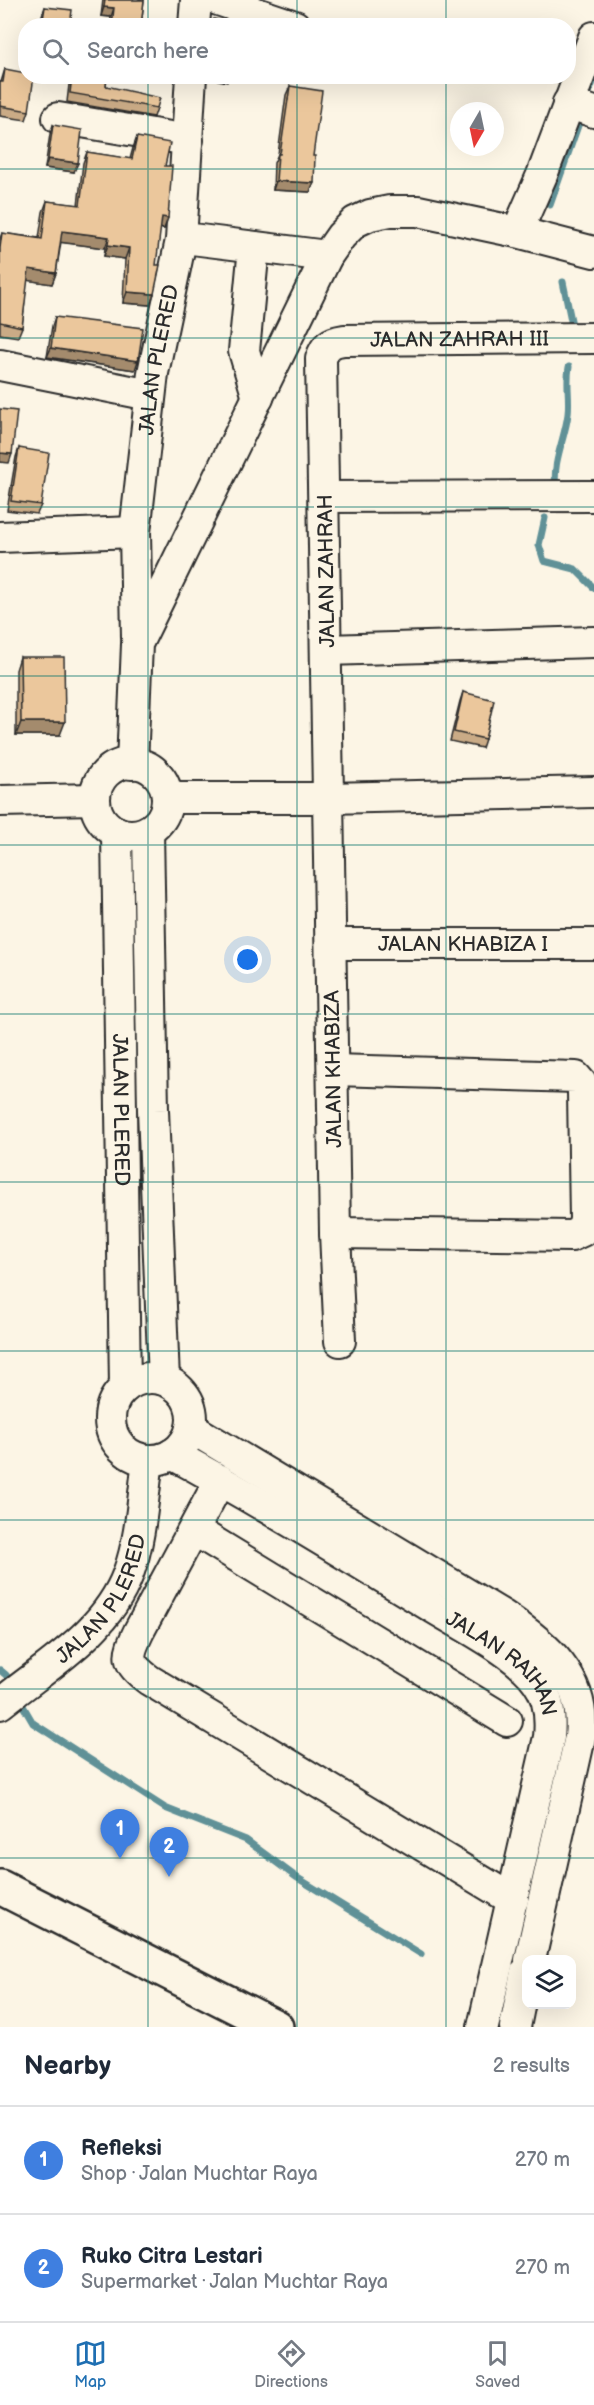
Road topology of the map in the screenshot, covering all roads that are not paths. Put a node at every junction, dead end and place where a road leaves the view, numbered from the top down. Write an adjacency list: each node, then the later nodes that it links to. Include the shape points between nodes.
1 (196, 0): 3 (street)
2 (218, 0): 4 (street)
3 (195, 18)
4 (271, 18)
5 (594, 37): 7 (street)
6 (191, 84): 9 (street, JALAN PLERED)
7 (579, 107): 10 (street)
8 (58, 118): 9 (street)
9 (188, 140): 18 (street, JALAN PLERED, via 181,240)
10 (517, 232): 13 (street); 14 (street, via 418,211 390,211 355,222)
11 (192, 239): 12 (street)
12 (254, 247): 14 (street); 19 (street, via 244,351)
13 (594, 252)
14 (327, 256): 19 (street)
15 (594, 338): 16 (street, JALAN ZAHRAH III, via 344,340)
16 (327, 346): 21 (street, JALAN ZAHRAH, via 320,367)
17 (0, 365): 18 (street)
18 (150, 395): 22 (street, JALAN PLERED)
19 (258, 398): 25 (street)
20 (594, 496): 21 (street)
21 (324, 497): 26 (street, JALAN ZAHRAH)
22 (135, 532): 23 (street); 25 (street, JALAN PLERED)
23 (0, 537)
24 (594, 642): 26 (street)
25 (137, 644): 27 (street, JALAN PLERED)
26 (327, 650): 30 (street, JALAN ZAHRAH)
27 (132, 764): 29 (street, via 157,774); 31 (street, via 118,766 106,774)
28 (594, 792): 30 (street)
29 (167, 798): 30 (street); 33 (street, via 165,812)
30 (328, 798): 35 (street, JALAN KHABIZA)
31 (95, 799): 32 (street); 34 (street, via 97,813)
32 (0, 801)
33 (148, 831): 34 (street, via 132,835); 38 (street)
34 (117, 832): 39 (street, JALAN PLERED)
35 (331, 944): 36 (street, JALAN KHABIZA I); 37 (street, JALAN KHABIZA)
36 (594, 944)
37 (333, 1070): 40 (street, JALAN KHABIZA); 40 (street, via 576,1077 583,1092 585,1220 577,1234 560,1236)
38 (153, 1110): 39 (street); 42 (street)
39 (121, 1112): 43 (street, JALAN PLERED)
40 (335, 1233): 41 (street, JALAN KHABIZA)
41 (340, 1341)
42 (164, 1380): 43 (street, via 136,1380); 44 (street, via 187,1399)
43 (124, 1387): 45 (street, via 111,1407 111,1432 119,1446 132,1456)
44 (191, 1428): 45 (street, via 184,1443); 48 (street, JALAN RAIHAN)
45 (160, 1457): 46 (street, JALAN RAIHAN); 49 (street, JALAN PLERED, via 129,1572 115,1601 89,1632)
46 (220, 1480): 47 (street); 48 (street, JALAN RAIHAN)
47 (194, 1530): 50 (street); 54 (street, via 133,1644 130,1663 137,1671)
48 (452, 1603): 51 (street, JALAN RAIHAN, via 528,1671 544,1693 550,1713 549,1737); 52 (street, JALAN RAIHAN, via 502,1615 539,1641 556,1658 572,1685 582,1727)
49 (11, 1695)
50 (507, 1721)
51 (528, 1831): 52 (street); 54 (street, JALAN RAIHAN)
52 (558, 1839): 55 (street, JALAN RAIHAN)
53 (0, 1887): 57 (highway)
54 (513, 1900): 58 (street, JALAN RAIHAN)
55 (531, 1955)
56 (522, 1992): 59 (street)
57 (276, 2027)
58 (483, 2027)
59 (515, 2027)

